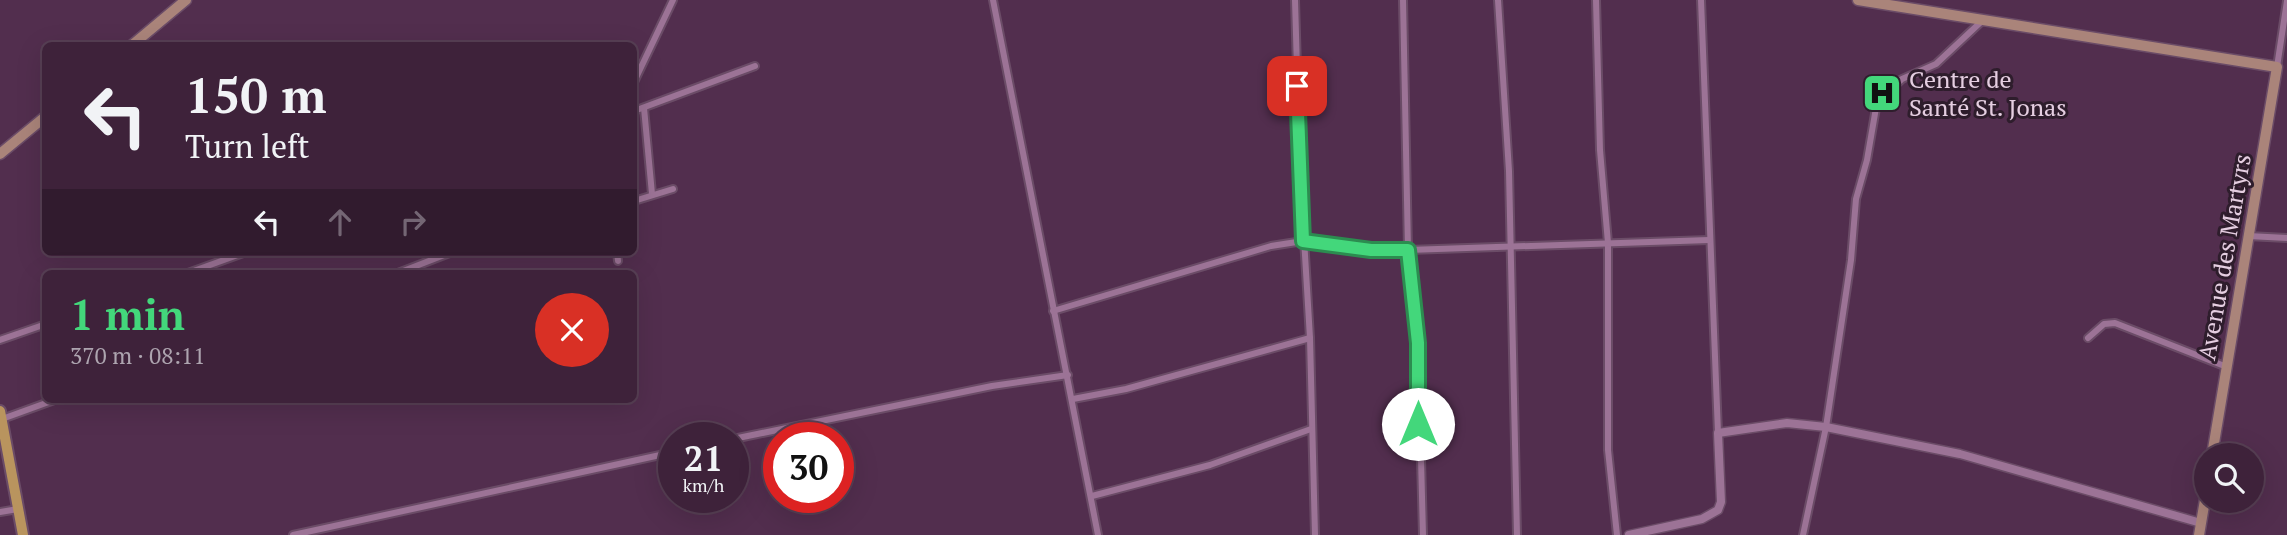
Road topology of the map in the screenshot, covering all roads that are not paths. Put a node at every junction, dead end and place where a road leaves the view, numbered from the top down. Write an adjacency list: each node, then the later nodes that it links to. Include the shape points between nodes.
1 (186, 0): 12 (main road)
2 (673, 0): 15 (street)
3 (993, 0): 36 (street)
4 (1295, 0): 26 (street)
5 (1403, 0): 29 (street)
6 (1498, 0): 28 (street, via 1509,172)
7 (1596, 0): 27 (street)
8 (1701, 0): 25 (street)
9 (1858, 0): 11 (main road)
10 (2287, 1): 14 (street)
11 (1984, 19): 14 (main road); 46 (street, via 1936,64 1902,79 1877,102 1856,199)
12 (136, 42)
13 (755, 66): 16 (street)
14 (2282, 67): 23 (main road, Avenue des Martyrs)
15 (637, 76)
16 (644, 108): 17 (street); 21 (street)
17 (637, 110)
18 (42, 119): 19 (main road)
19 (0, 153)
20 (673, 190): 21 (street)
21 (652, 194): 22 (street)
22 (637, 200)
23 (2248, 236): 24 (street); 41 (main road, Avenue des Martyrs)
24 (2287, 238)
25 (1709, 240): 27 (street); 48 (street)
26 (1303, 241): 29 (street); 36 (street, via 1271,246); 38 (street)
27 (1608, 243): 28 (street); 64 (street, via 1608,450)
28 (1508, 245): 29 (street); 63 (street)
29 (1408, 250): 62 (street, via 1418,343)
30 (235, 256): 34 (street)
31 (442, 256): 35 (street)
32 (617, 256): 33 (street)
33 (618, 261)
34 (196, 270)
35 (406, 270)
36 (1053, 311): 42 (street)
37 (42, 325): 40 (street)
38 (1310, 338): 43 (street, via 1126,389); 47 (street)
39 (2088, 338): 41 (street, via 2104,324 2115,323)
40 (0, 340)
41 (2227, 367): 50 (main road, Avenue des Martyrs)
42 (1068, 374): 43 (street); 49 (street)
43 (1073, 399): 52 (street)
44 (43, 403): 45 (street)
45 (1, 415): 53 (main road)
46 (1826, 427): 48 (street, via 1787,423); 56 (street, via 1960,454); 66 (street)
47 (1311, 429): 52 (street, via 1210,464); 58 (street)
48 (1718, 433): 57 (street, via 1718,510 1702,519)
49 (749, 436)
50 (2214, 443)
51 (658, 455): 60 (street)
52 (1092, 496): 61 (street)
53 (18, 509): 54 (street); 59 (main road)
54 (0, 512)
55 (2203, 513): 56 (main road)
56 (2201, 523): 67 (main road)
57 (1648, 533): 65 (street)
58 (1312, 534)
59 (23, 535)
60 (293, 535)
61 (1098, 535)
62 (1423, 535)
63 (1517, 535)
64 (1617, 535)
65 (1629, 535)
66 (1803, 535)
67 (2199, 535)

